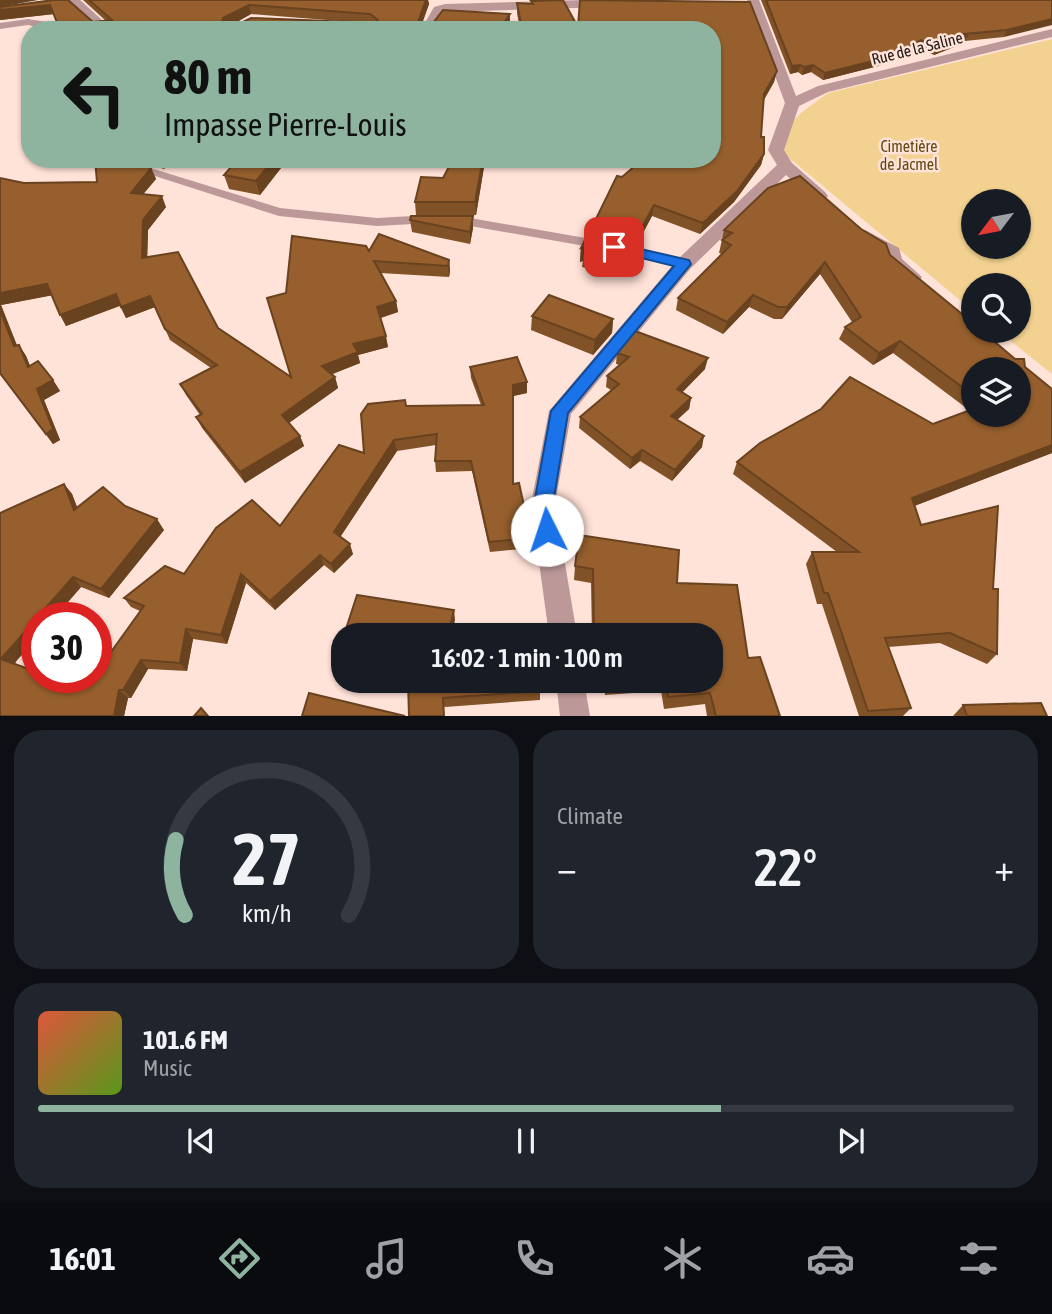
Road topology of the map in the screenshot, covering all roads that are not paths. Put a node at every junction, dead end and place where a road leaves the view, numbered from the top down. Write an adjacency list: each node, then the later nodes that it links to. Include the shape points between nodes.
1 (566, 1): 2 (street); 6 (street, via 445,8 438,10)
2 (616, 3)
3 (749, 3): 10 (street)
4 (0, 11): 5 (street, via 74,1)
5 (97, 21)
6 (432, 21)
7 (21, 24): 8 (lane)
8 (0, 26)
9 (1052, 33): 10 (street, Rue de la Saline, via 823,89)
10 (792, 103): 11 (street, via 776,150)
11 (786, 166): 13 (street); 15 (street)
12 (143, 168): 15 (lane, via 279,212 377,222 468,220)
13 (833, 208)
14 (849, 223): 16 (street, via 892,252 893,261)
15 (684, 264): 17 (street, via 560,411 543,504)
16 (925, 287)
17 (561, 623)
18 (572, 693): 19 (street)
19 (575, 716)

